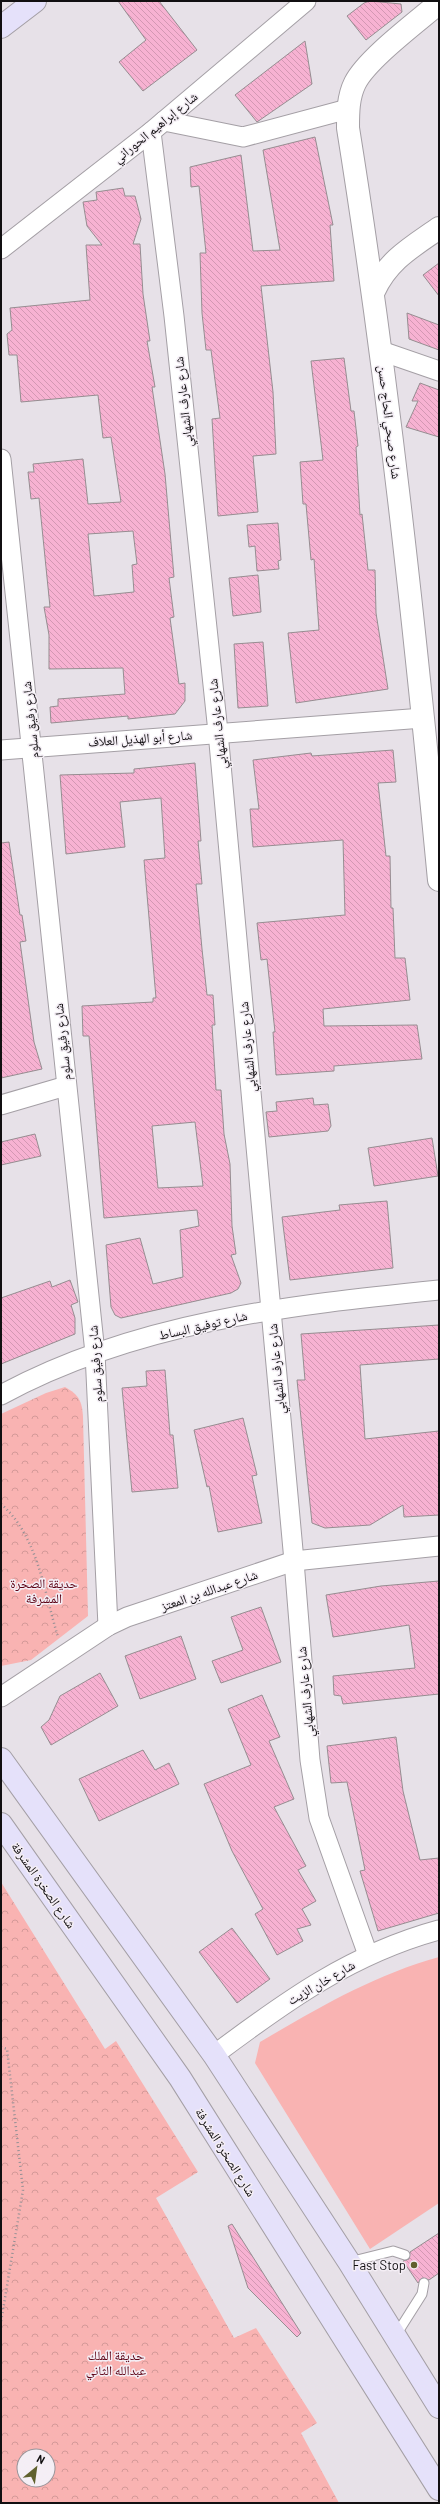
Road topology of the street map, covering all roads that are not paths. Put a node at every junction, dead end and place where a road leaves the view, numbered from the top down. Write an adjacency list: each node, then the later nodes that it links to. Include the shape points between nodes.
1 (35, 1): 4 (main road)
2 (306, 1): 6 (street, شارع إبراهيم الحوراني)
3 (439, 3): 5 (street, شارع صبحي الحاج حسن, via 363,69 355,84)
4 (1, 27)
5 (348, 109): 6 (street, via 243,137); 9 (street, شارع صبحي الحاج حسن, via 348,128)
6 (157, 126): 8 (street, شارع إبراهيم الحوراني); 15 (street, شارع عارف الشهابي, via 174,316)
7 (439, 228): 9 (street, via 390,264 381,275)
8 (1, 249)
9 (374, 291): 10 (street, شارع صبحي الحاج حسن)
10 (381, 351): 11 (street); 14 (street, شارع صبحي الحاج حسن)
11 (439, 371)
12 (1, 459): 13 (street, شارع رفيق سلوم)
13 (7, 568): 16 (street, شارع رفيق سلوم)
14 (423, 718): 15 (street, شارع أبو الهذيل العلاف); 18 (street, شارع صبحي الحاج حسن)
15 (218, 732): 16 (street, شارع أبو الهذيل العلاف); 22 (street, شارع عارف الشهابي)
16 (33, 746): 17 (street, شارع أبو الهذيل العلاف); 19 (street, شارع رفيق سلوم)
17 (1, 750)
18 (439, 880)
19 (66, 1086): 20 (street); 23 (street, شارع رفيق سلوم)
20 (1, 1105)
21 (439, 1290): 22 (street, شارع توفيق البساط)
22 (270, 1310): 23 (street, شارع توفيق البساط, via 210,1322); 26 (street, شارع عارف الشهابي)
23 (96, 1353): 24 (street, شارع توفيق البساط); 27 (street, شارع رفيق سلوم)
24 (1, 1395)
25 (439, 1546): 26 (street, شارع عبدالله بن المعتز)
26 (294, 1561): 27 (street, شارع عبدالله بن المعتز); 32 (street, شارع عارف الشهابي, via 310,1760 319,1818)
27 (108, 1626): 28 (street, شارع عبدالله بن المعتز)
28 (1, 1697)
29 (1, 1759): 33 (main road)
30 (1, 1824): 39 (main road, شارع الصخرة المشرفة, via 180,2078)
31 (439, 1930): 32 (street, شارع خان الزيت, via 401,1940)
32 (368, 1955): 33 (street, شارع خان الزيت, via 273,2010)
33 (214, 2055): 35 (main road)
34 (405, 2255): 35 (lane, via 393,2251)
35 (349, 2262): 37 (main road)
36 (424, 2283): 37 (lane, via 422,2294)
37 (395, 2337): 38 (main road)
38 (439, 2407)
39 (439, 2489)

